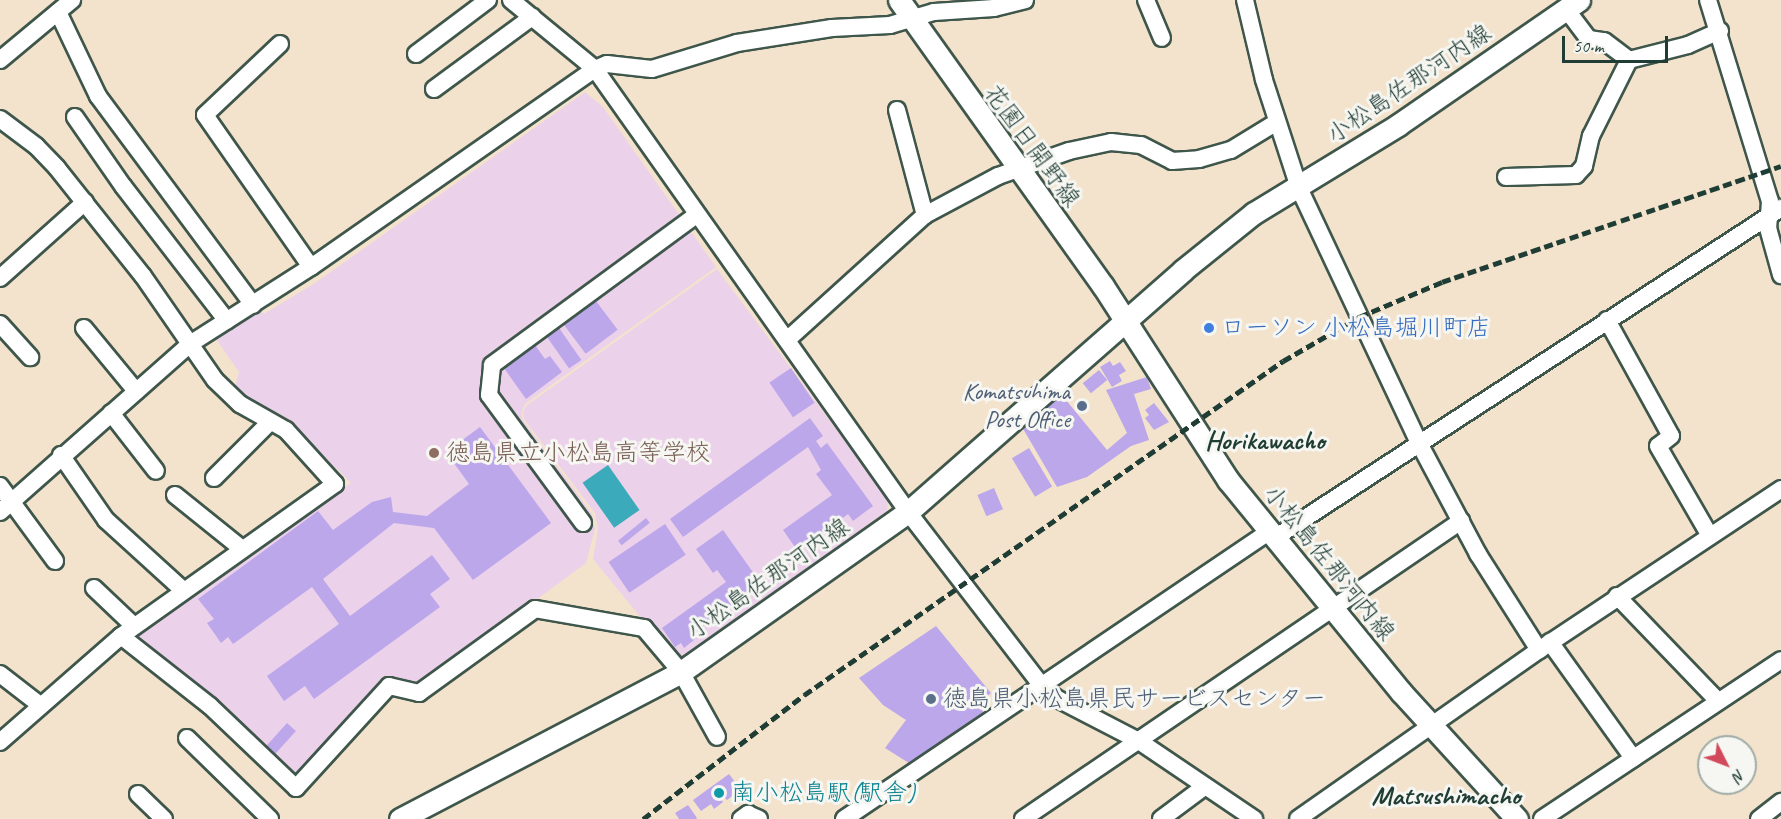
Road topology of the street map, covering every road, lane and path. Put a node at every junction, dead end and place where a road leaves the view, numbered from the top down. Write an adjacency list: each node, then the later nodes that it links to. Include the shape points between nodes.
1 (72, 0): 12 (street)
2 (488, 0): 18 (street)
3 (511, 0): 13 (street)
4 (899, 0): 14 (main road, 花園日開野線)
5 (1025, 0): 8 (street)
6 (1146, 0): 16 (street)
7 (1245, 0): 26 (street)
8 (993, 4): 11 (street)
9 (1573, 4): 20 (street, via 1589,39 1604,41); 29 (main road, 小松島佐那河内線)
10 (1712, 4): 15 (street)
11 (933, 6): 14 (street)
12 (58, 12): 19 (street); 37 (street, via 98,96)
13 (532, 17): 21 (street); 22 (street)
14 (912, 20): 21 (street, via 737,43 652,69 607,64); 27 (main road, 花園日開野線)
15 (1720, 31): 20 (street, via 1688,45); 31 (street, via 1753,154)
16 (1162, 38)
17 (280, 44): 34 (street, via 205,115)
18 (416, 54)
19 (0, 60)
20 (1629, 60): 28 (street, via 1591,136 1584,166 1576,175)
21 (595, 69): 33 (street); 34 (street)
22 (434, 88)
23 (897, 110): 32 (street)
24 (75, 117): 40 (street)
25 (0, 118): 30 (street, via 36,146)
26 (1278, 122): 27 (street, via 1230,150 1200,159 1172,161 1142,145 1111,142); 29 (street)
27 (1018, 170): 32 (street); 38 (main road, 花園日開野線)
28 (1506, 177)
29 (1299, 188): 38 (main road, 小松島佐那河内線, via 1254,213); 49 (street)
30 (85, 202): 35 (street); 44 (street)
31 (1775, 212): 36 (street, via 1768,228); 39 (street)
32 (925, 215): 43 (street)
33 (695, 216): 43 (street); 59 (street, via 492,365 489,395)
34 (310, 267): 37 (street)
35 (3, 271)
36 (1781, 275)
37 (253, 305): 40 (street)
38 (1125, 320): 57 (main road, 小松島佐那河内線); 60 (main road, 小松島佐那河内線, via 1228,480)
39 (1607, 320): 49 (street); 61 (street, via 1671,436 1658,446)
40 (227, 321): 44 (street)
41 (0, 324): 45 (street)
42 (84, 328): 46 (street)
43 (787, 340): 57 (street)
44 (190, 344): 46 (street); 48 (street, via 215,380 240,404)
45 (30, 357)
46 (136, 391): 47 (street)
47 (111, 413): 50 (street); 51 (street)
48 (270, 422): 52 (street); 62 (street, via 286,430 335,484)
49 (1419, 442): 58 (street); 60 (street)
50 (61, 455): 56 (street); 65 (street, via 106,520)
51 (156, 471)
52 (214, 478)
53 (0, 486): 56 (street)
54 (1781, 489): 61 (street)
55 (175, 495): 62 (street)
56 (6, 507): 63 (street)
57 (908, 512): 71 (main road, 小松島佐那河内線); 73 (street)
58 (1461, 521): 67 (street); 69 (street)
59 (583, 523)
60 (1273, 534): 67 (main road, 小松島佐那河内線); 73 (street)
61 (1710, 536): 66 (street)
62 (241, 548): 65 (street)
63 (54, 561)
64 (94, 588): 68 (street)
65 (183, 590): 68 (street)
66 (1617, 596): 69 (street); 74 (street)
67 (1333, 606): 76 (main road, 小松島佐那河内線); 79 (street)
68 (128, 631): 71 (street, via 296,788 389,686 419,693 534,609 644,628); 75 (street)
69 (1544, 646): 76 (street); 81 (street)
70 (1781, 660): 74 (street)
71 (681, 672): 77 (street); 85 (main road, 小松島佐那河内線)
72 (0, 674): 75 (street)
73 (1042, 686): 79 (street, via 1056,698); 90 (street)
74 (1718, 701): 81 (street)
75 (40, 705): 80 (street)
76 (1432, 725): 94 (street); 95 (main road, 小松島佐那河内線)
77 (717, 737)
78 (188, 738): 87 (street)
79 (1140, 741): 82 (street); 91 (street)
80 (0, 742)
81 (1633, 758): 96 (street)
82 (1204, 787): 92 (street); 93 (street)
83 (138, 794): 86 (street)
84 (1781, 802): 97 (street)
85 (402, 818)
86 (164, 819)
87 (270, 819)
88 (741, 819): 89 (street, via 748,814)
89 (759, 819)
90 (844, 819)
91 (1023, 819)
92 (1161, 819)
93 (1254, 819)
94 (1298, 819)
95 (1517, 819)
96 (1542, 819)
97 (1759, 819)

